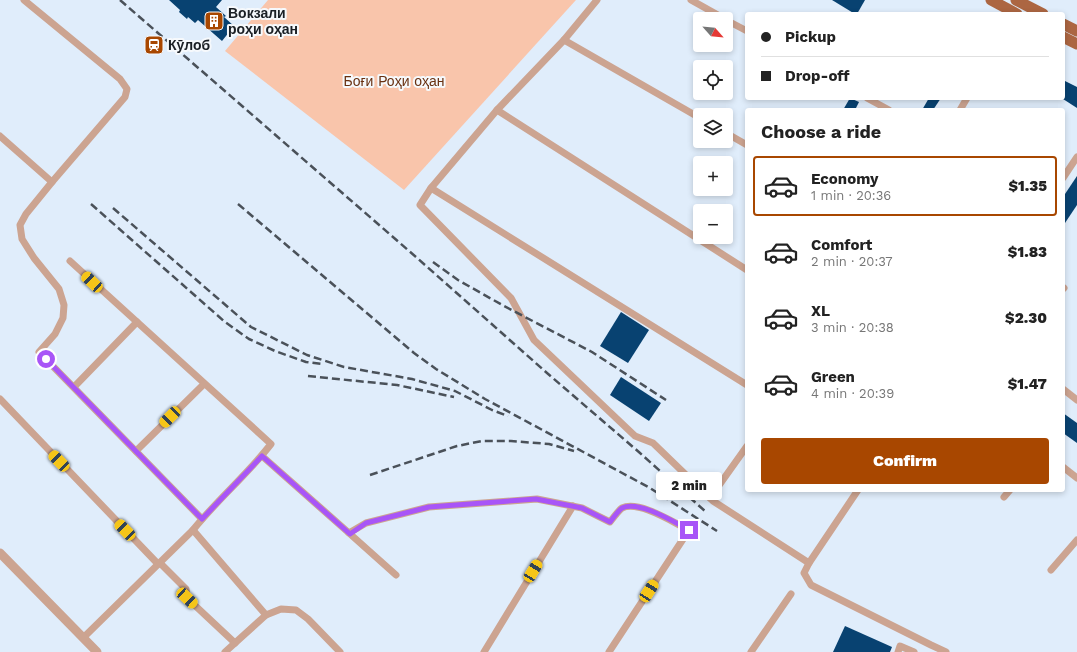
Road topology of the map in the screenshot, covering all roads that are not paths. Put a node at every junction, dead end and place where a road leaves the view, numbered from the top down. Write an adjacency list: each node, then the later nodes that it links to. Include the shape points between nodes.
1 (24, 0): 25 (street, via 120,79 127,89 125,97)
2 (597, 0): 14 (street)
3 (691, 0): 6 (street)
4 (991, 0): 7 (main road)
5 (1021, 6): 8 (main road)
6 (712, 12)
7 (1013, 12)
8 (1038, 12)
9 (733, 23): 11 (street)
10 (1065, 25): 12 (main road)
11 (745, 30)
12 (1077, 31)
13 (1065, 38): 15 (main road)
14 (564, 40): 18 (street); 19 (street)
15 (1077, 44)
16 (871, 100): 17 (street)
17 (885, 108)
18 (497, 110): 26 (street); 28 (street)
19 (693, 114)
20 (0, 136): 25 (street)
21 (733, 137): 22 (street)
22 (745, 143)
23 (1077, 157): 24 (street)
24 (1065, 175)
25 (52, 182): 32 (street, via 20,225 22,239 59,289 64,305 63,318 55,334 39,352)
26 (431, 188): 31 (street); 44 (street, via 420,205 511,298 534,340 635,436 654,443)
27 (70, 261): 29 (street)
28 (745, 269)
29 (137, 322): 30 (street); 32 (street)
30 (204, 384): 37 (street); 38 (street, via 271,444)
31 (745, 384)
32 (74, 387): 37 (street)
33 (1065, 391): 35 (street)
34 (0, 399): 52 (street)
35 (1077, 400)
36 (745, 449): 44 (street)
37 (136, 451): 46 (street)
38 (262, 456): 46 (street); 48 (street)
39 (1065, 469): 40 (street)
40 (1077, 478)
41 (857, 492): 51 (street)
42 (1008, 492): 43 (street)
43 (1004, 497)
44 (710, 498): 51 (street)
45 (573, 506): 48 (street, via 536,499 429,507 366,523); 62 (street); 63 (street, via 610,522 622,508 634,506 655,512 689,530)
46 (202, 519): 47 (street)
47 (193, 530): 52 (street); 56 (street)
48 (350, 534): 54 (street)
49 (1077, 540): 53 (street)
50 (0, 553): 57 (street)
51 (809, 563): 67 (street, via 804,573 811,585)
52 (159, 564): 57 (street); 58 (street, via 186,589 187,598)
53 (1050, 570)
54 (396, 575)
55 (791, 594): 64 (street)
56 (266, 615): 58 (street); 61 (street, via 281,609 296,610)
57 (83, 638): 59 (street)
58 (234, 643): 60 (street)
59 (97, 652)
60 (225, 652)
61 (340, 652)
62 (484, 652)
63 (609, 652)
64 (751, 652)
65 (898, 652): 66 (street, via 900,646)
66 (914, 652)
67 (946, 652)

